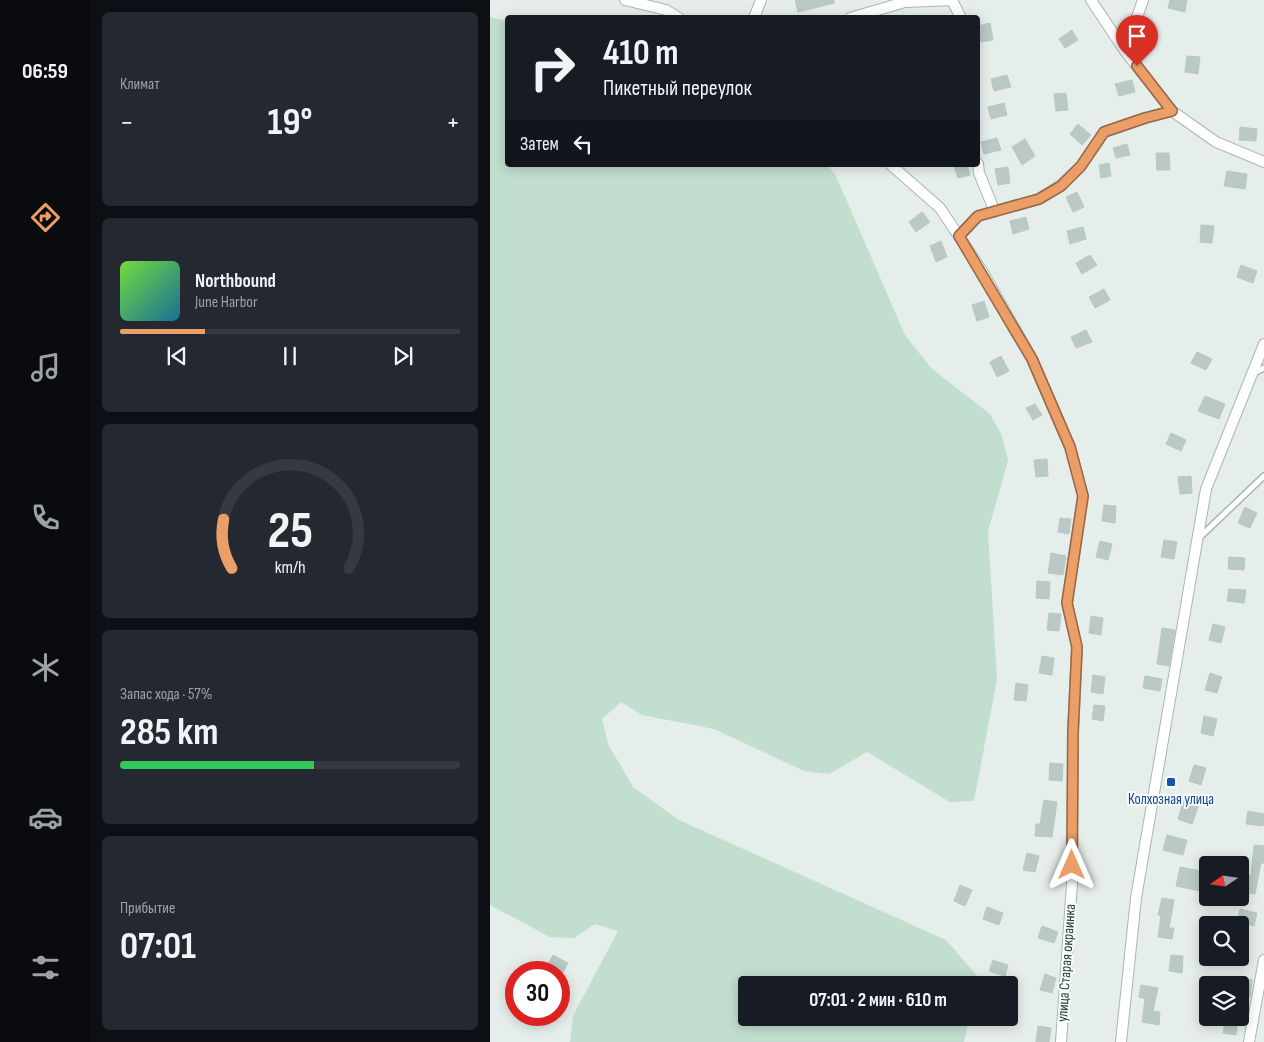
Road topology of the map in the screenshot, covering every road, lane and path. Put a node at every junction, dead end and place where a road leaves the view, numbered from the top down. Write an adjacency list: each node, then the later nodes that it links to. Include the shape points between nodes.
1 (625, 0): 6 (street)
2 (761, 0): 7 (street)
3 (952, 0): 8 (street, via 905,2); 9 (street)
4 (1091, 0): 10 (street)
5 (1143, 0): 10 (street)
6 (674, 15)
7 (755, 15)
8 (860, 15)
9 (960, 15)
10 (1126, 52): 11 (street)
11 (1172, 111): 12 (street, via 1216,142); 15 (street, via 1104,132 1081,166 1061,186 1039,199)
12 (1264, 162)
13 (893, 167): 16 (street, улица Старая окраинка, via 940,208)
14 (978, 167): 15 (street)
15 (995, 212): 16 (street, via 978,216)
16 (959, 236): 23 (street, улица Старая окраинка, via 1032,359 1070,447 1083,496 1067,603 1077,647 1072,884)
17 (1264, 344): 19 (street)
18 (1264, 368): 19 (lane)
19 (1252, 374): 21 (street, via 1206,489)
20 (1264, 476): 21 (lane)
21 (1197, 540): 24 (street, via 1136,898)
22 (1264, 960): 25 (street)
23 (1061, 1042)
24 (1121, 1042)
25 (1250, 1042)

